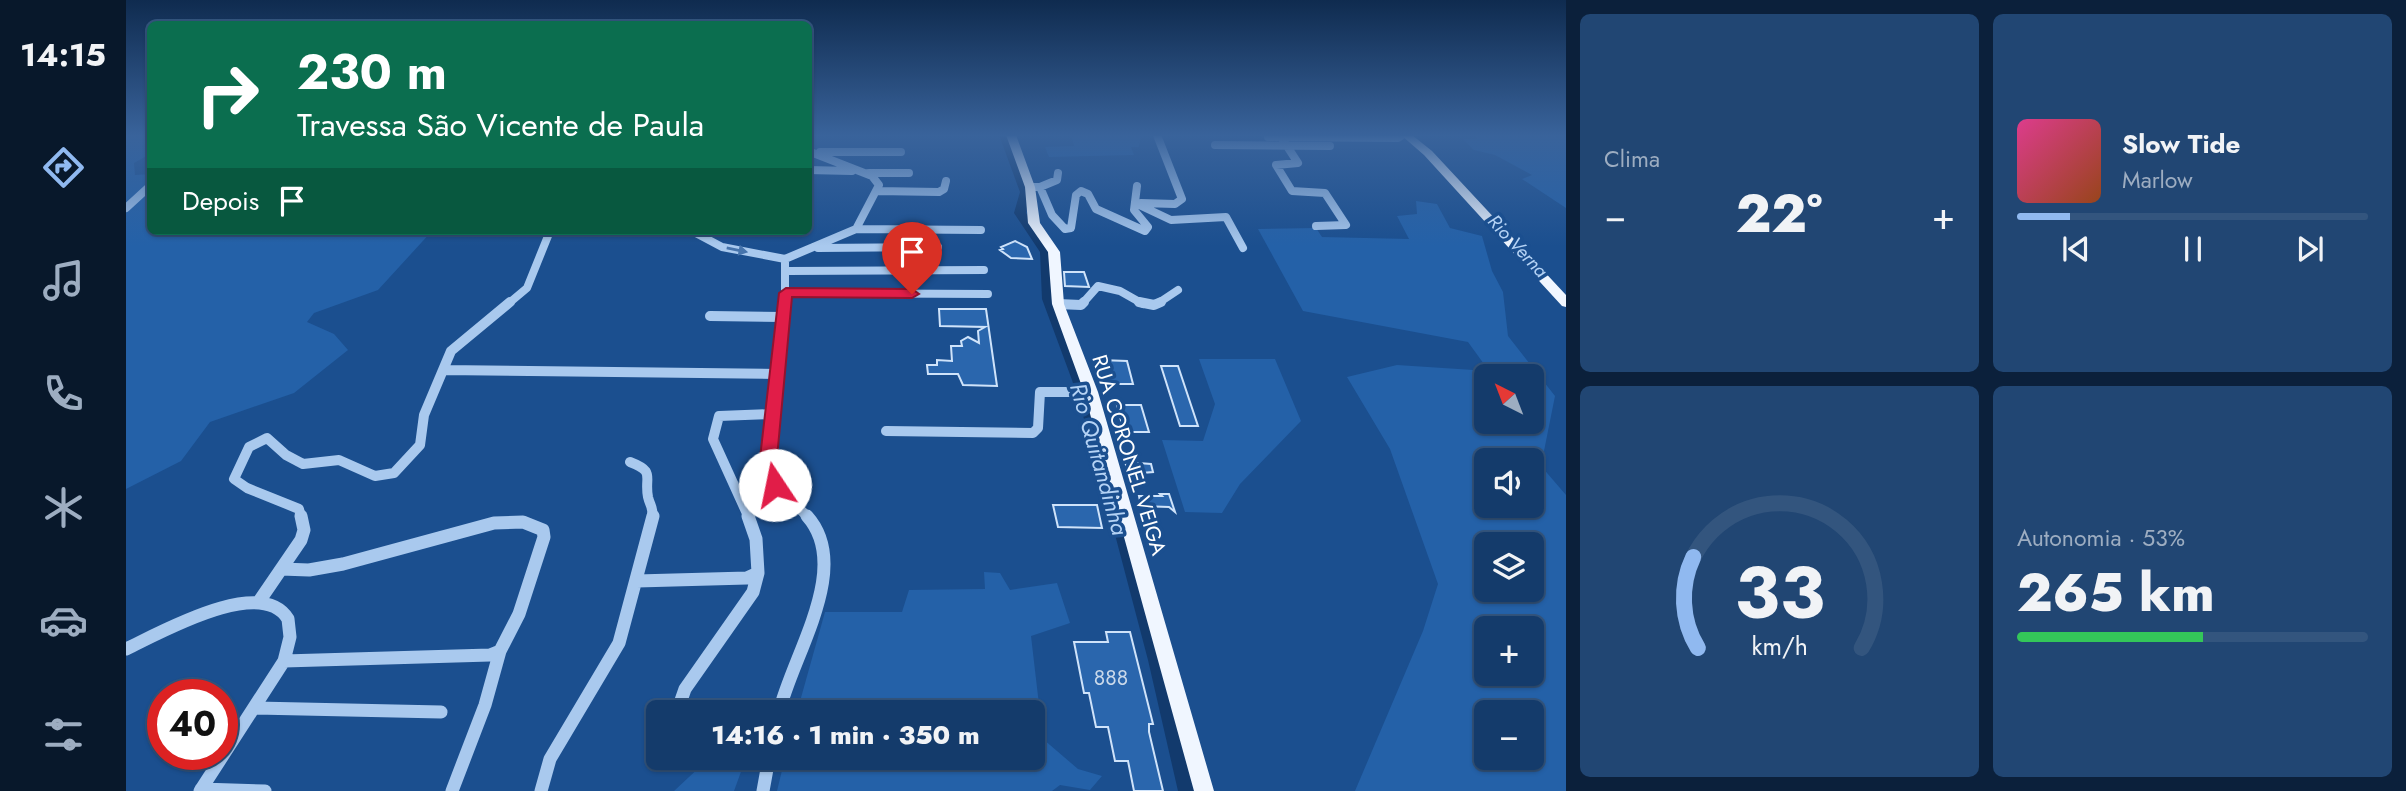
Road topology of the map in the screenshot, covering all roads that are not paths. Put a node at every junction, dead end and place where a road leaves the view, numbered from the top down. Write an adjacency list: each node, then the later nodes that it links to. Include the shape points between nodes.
1 (861, 172): 6 (street); 12 (street, via 878,181)
2 (1028, 172): 10 (main road, RUA CORONEL VEIGA)
3 (1171, 172): 13 (street, via 1182,199 1166,205)
4 (1280, 172): 15 (street, via 1292,191 1325,193 1346,225)
5 (1445, 172): 28 (main road)
6 (909, 173)
7 (1058, 173): 10 (street, via 1057,180)
8 (946, 181): 12 (street, via 939,192)
9 (1138, 186): 13 (street)
10 (1035, 187): 13 (street, via 1065,229 1072,228 1076,195 1081,191 1096,209 1147,231 1134,210); 29 (main road, RUA CORONEL VEIGA, via 1034,223 1054,252)
11 (147, 189): 14 (street)
12 (877, 191): 16 (street)
13 (1135, 203): 21 (street, via 1171,220 1226,217)
14 (126, 208)
15 (1316, 226)
16 (856, 229): 17 (street); 22 (street)
17 (981, 230)
18 (548, 235): 32 (street, via 527,288 456,345)
19 (700, 235): 23 (street, one-way to 23, via 722,247)
20 (938, 247): 22 (street)
21 (1243, 247)
22 (812, 248): 23 (street)
23 (786, 265): 24 (street); 26 (street)
24 (984, 270)
25 (1178, 290): 29 (street, via 1164,303 1151,305 1132,301 1116,288 1098,286 1081,305)
26 (786, 293): 27 (street); 31 (street)
27 (988, 294)
28 (1566, 303)
29 (1058, 304): 34 (main road, RUA CORONEL VEIGA)
30 (710, 316): 31 (street)
31 (783, 317): 33 (street)
32 (443, 370): 33 (street); 38 (street, via 424,415 420,444 389,476 362,472 339,460 303,464 267,438 251,445 234,479 243,488 276,496 299,509 302,540)
33 (778, 374): 35 (street)
34 (1091, 392): 36 (street, via 1040,391 1038,428 1033,433); 55 (main road, RUA CORONEL VEIGA)
35 (774, 414): 39 (street, via 719,416 713,439 752,527); 46 (street, via 768,466 775,485 816,527 826,566)
36 (886, 431)
37 (630, 462): 40 (street, via 643,467 650,478 648,497 654,508)
38 (281, 569): 41 (street); 43 (street, via 323,569 491,523 531,523 543,530 544,537 517,617)
39 (758, 573): 40 (street, via 747,578); 45 (street, via 753,592)
40 (637, 580): 53 (street, via 619,643 550,759)
41 (260, 600): 42 (street, via 205,614); 44 (street, via 275,604 287,616 290,640)
42 (126, 649)
43 (500, 651): 44 (street, via 490,655); 51 (street)
44 (284, 661): 47 (street)
45 (681, 700)
46 (782, 700)
47 (256, 708): 48 (street); 50 (street)
48 (442, 712)
49 (767, 770): 54 (street)
50 (201, 790): 52 (street)
51 (454, 790)
52 (265, 791)
53 (541, 791)
54 (763, 791)
55 (1204, 791)

